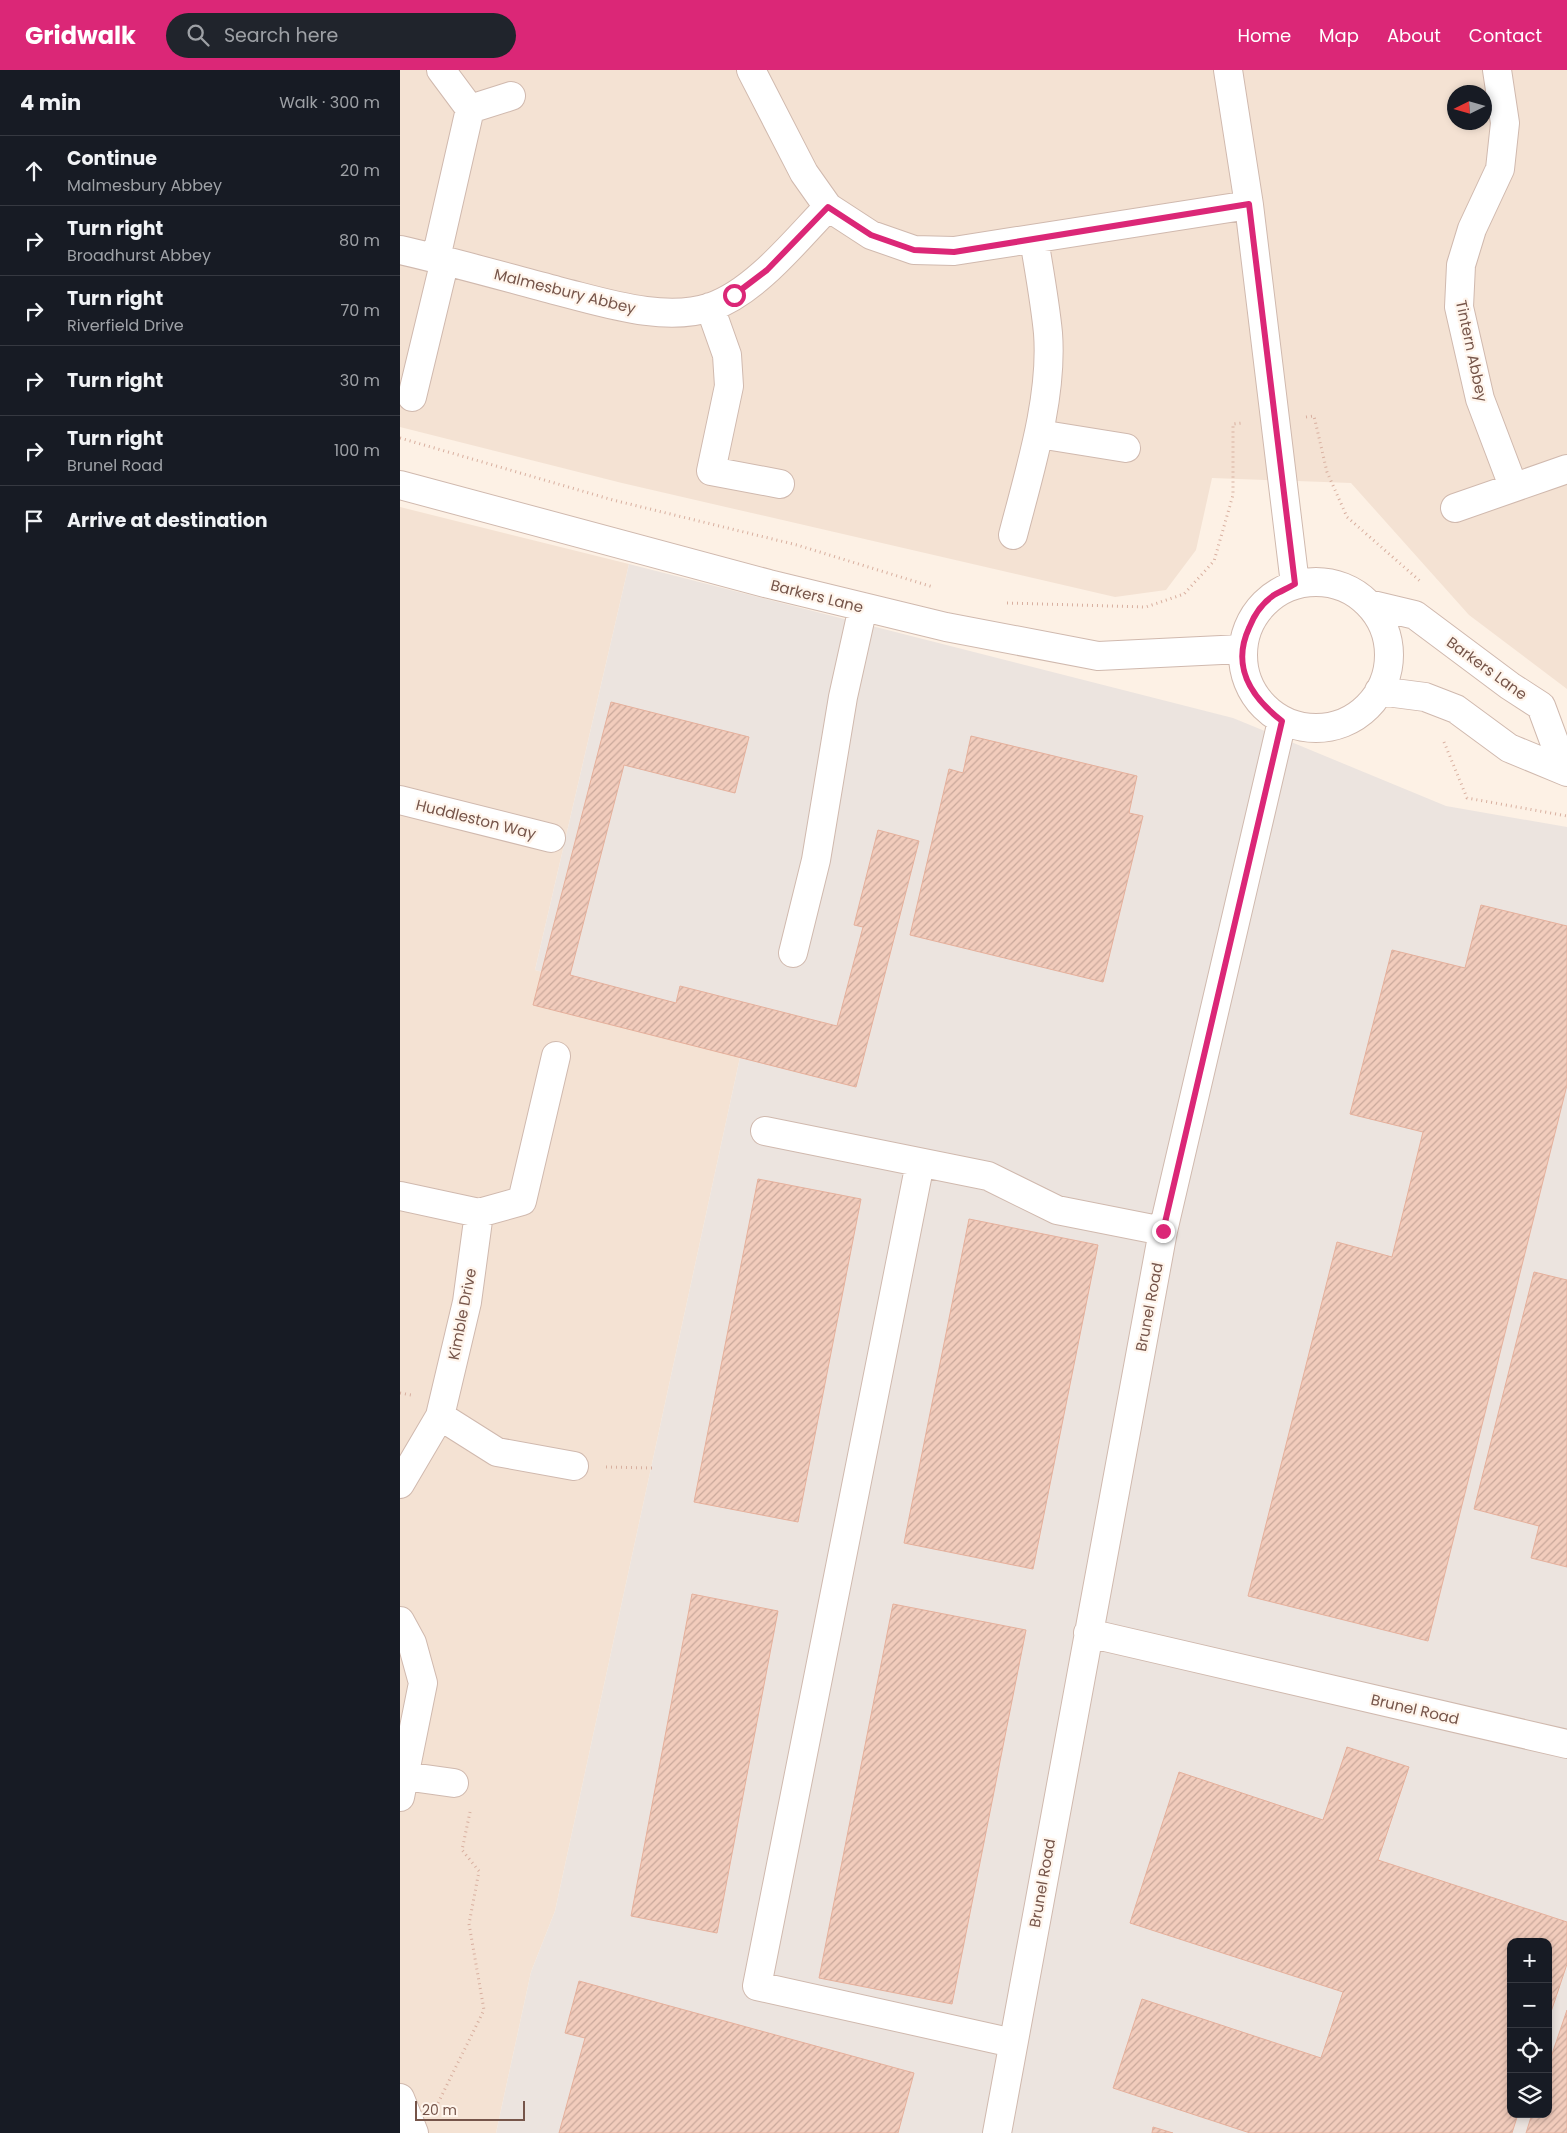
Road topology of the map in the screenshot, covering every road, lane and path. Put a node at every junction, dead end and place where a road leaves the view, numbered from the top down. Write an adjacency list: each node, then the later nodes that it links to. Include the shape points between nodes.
1 (441, 70): 6 (street)
2 (751, 70): 8 (street, via 804,173)
3 (1228, 70): 7 (street)
4 (1497, 70): 22 (street, Tintern Abbey, via 1505,123 1500,169 1472,229 1461,265 1459,307 1480,399)
5 (511, 96): 6 (street)
6 (470, 109): 11 (street)
7 (1249, 204): 9 (street); 25 (street)
8 (828, 207): 9 (street, via 871,235 914,250 954,252); 12 (street, Malmesbury Abbey, via 767,270 734,295)
9 (1034, 239): 16 (street, via 1048,335)
10 (400, 250): 11 (street, Malmesbury Abbey)
11 (440, 259): 12 (street, Malmesbury Abbey, via 630,309 677,312); 13 (street)
12 (710, 307): 20 (street, via 727,354 729,386 711,471)
13 (412, 398)
14 (1314, 416): 26 (path, via 1327,472 1346,518)
15 (1232, 424): 28 (path, via 1233,495 1214,561 1184,594 1146,607)
16 (1039, 434): 18 (street); 24 (street)
17 (400, 438): 27 (path, via 613,500 796,544)
18 (1126, 448)
19 (1567, 469): 22 (street)
20 (780, 484)
21 (400, 485): 30 (street, Barkers Lane)
22 (1513, 486): 23 (street)
23 (1455, 508)
24 (1013, 535)
25 (1295, 584): 29 (street, via 1323,581 1350,590); 31 (street, via 1273,595 1255,614)
26 (1426, 586)
27 (939, 589)
28 (1004, 603)
29 (1369, 604): 32 (street, via 1384,626 1389,647); 35 (street, Barkers Lane, via 1415,615 1541,706)
30 (863, 607): 31 (street, Barkers Lane, via 946,627 1098,656); 39 (street, via 843,697 816,860)
31 (1242, 649): 33 (street, via 1242,668 1258,699)
32 (1380, 692): 33 (street, via 1350,720 1330,727 1308,728); 35 (street, Barkers Lane, via 1425,697 1456,709 1509,748)
33 (1282, 721): 45 (street, Brunel Road)
34 (1441, 735): 37 (path, via 1467,798)
35 (1566, 772)
36 (400, 800): 38 (street, Huddleston Way)
37 (1567, 816)
38 (551, 838)
39 (793, 953)
40 (556, 1056): 44 (street, via 522,1201)
41 (765, 1131): 42 (street)
42 (920, 1163): 45 (street, via 988,1176 1057,1210); 54 (street, via 758,1986)
43 (400, 1196): 44 (street)
44 (479, 1213): 46 (street, Kimble Drive, via 467,1302)
45 (1163, 1231): 50 (street, Brunel Road)
46 (440, 1416): 47 (street, via 497,1452); 48 (street, Kimble Drive)
47 (574, 1466)
48 (400, 1484)
49 (400, 1621): 53 (street, via 412,1643 423,1683)
50 (1088, 1633): 51 (street, Brunel Road); 54 (street, Brunel Road)
51 (1567, 1744)
52 (454, 1783): 53 (street); 56 (path, via 476,1790 462,1850 479,1871 470,1924 484,2010)
53 (402, 1787)
54 (1013, 2043): 58 (street, Brunel Road)
55 (400, 2098): 57 (street)
56 (436, 2107)
57 (414, 2133)
58 (997, 2133)

